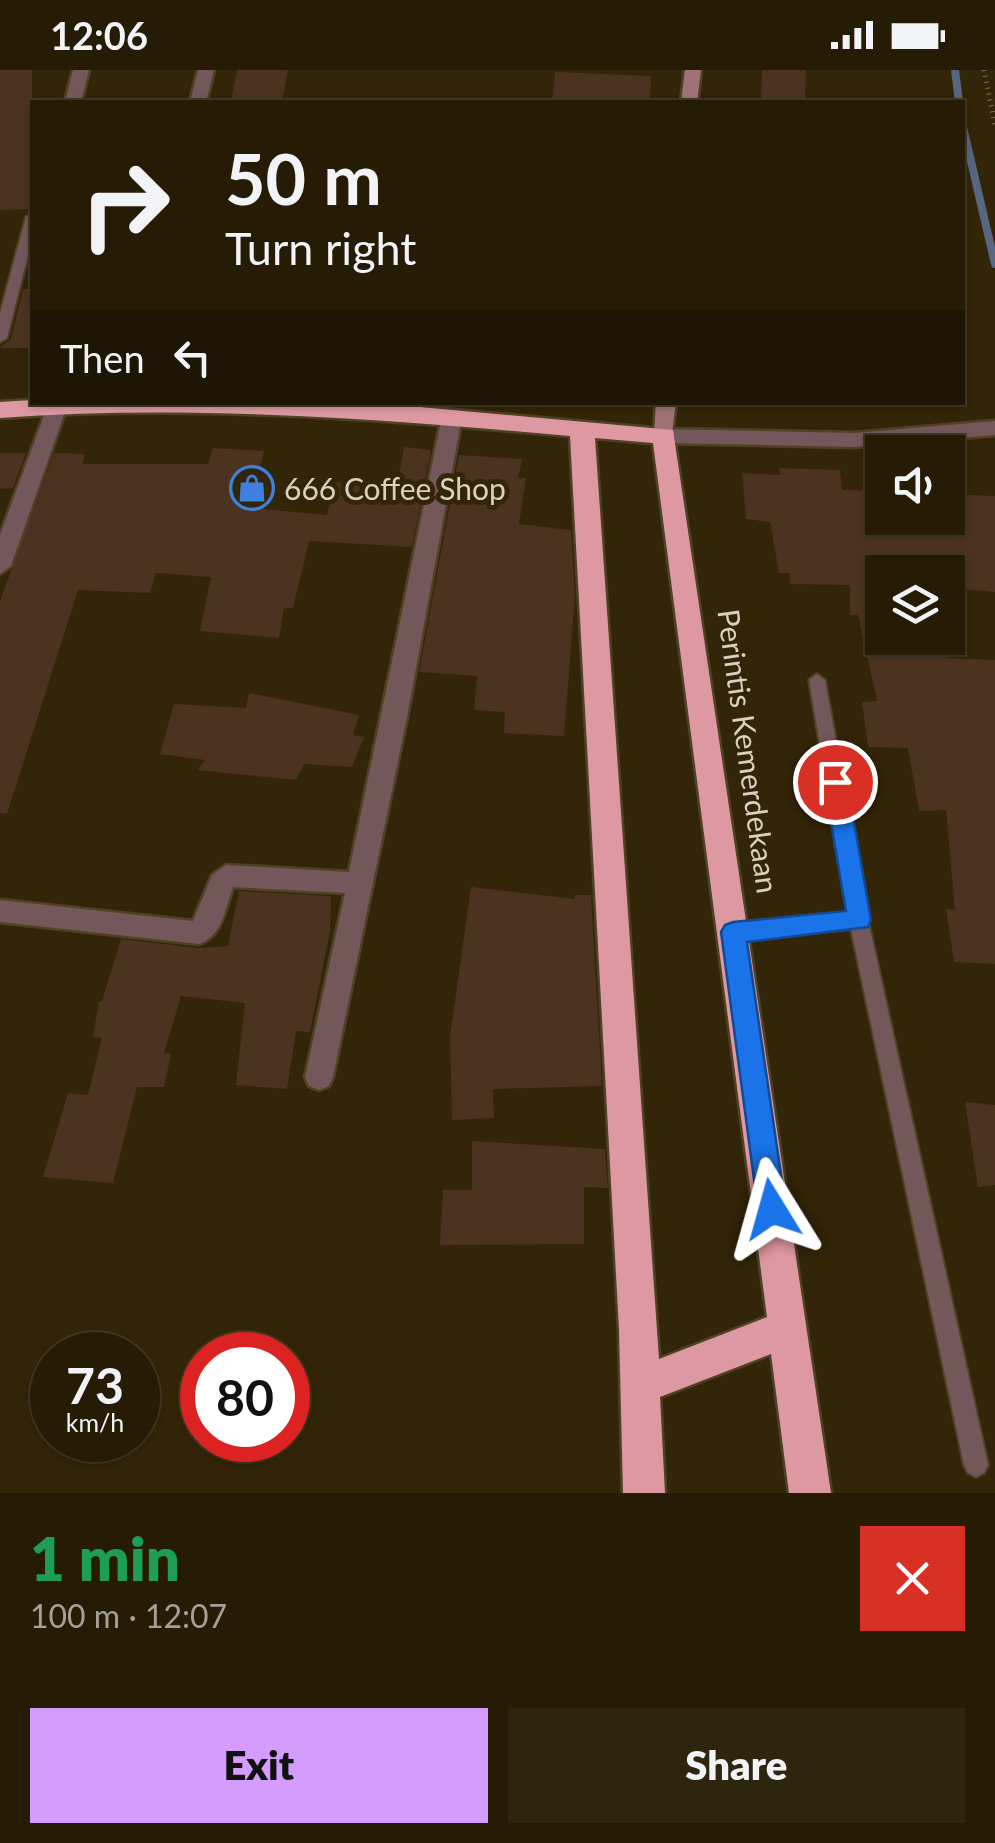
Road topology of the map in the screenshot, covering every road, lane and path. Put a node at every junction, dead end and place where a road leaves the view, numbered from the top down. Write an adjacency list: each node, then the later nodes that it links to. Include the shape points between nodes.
1 (82, 70): 5 (street)
2 (206, 70): 6 (street)
3 (692, 70): 7 (street)
4 (984, 70): 8 (path)
5 (74, 100)
6 (198, 100)
7 (689, 100)
8 (995, 125)
9 (30, 225): 10 (lane)
10 (0, 338)
11 (666, 405): 19 (street)
12 (57, 406): 13 (highway); 15 (highway); 20 (street)
13 (132, 406): 14 (highway)
14 (365, 406): 16 (highway)
15 (0, 410)
16 (452, 416): 18 (highway); 22 (street)
17 (995, 428): 19 (street, via 854,440)
18 (582, 430): 19 (highway); 28 (highway)
19 (664, 436): 25 (highway, Perintis Kemerdekaan)
20 (0, 566)
21 (817, 680): 24 (lane)
22 (357, 883): 23 (street, via 226,876 198,933); 26 (street)
23 (0, 911)
24 (859, 920): 25 (lane); 29 (lane)
25 (733, 932): 27 (highway, Perintis Kemerdekaan)
26 (318, 1077)
27 (789, 1328): 28 (highway); 31 (highway, Perintis Kemerdekaan)
28 (641, 1384): 30 (highway)
29 (976, 1466)
30 (644, 1493)
31 (810, 1493)

